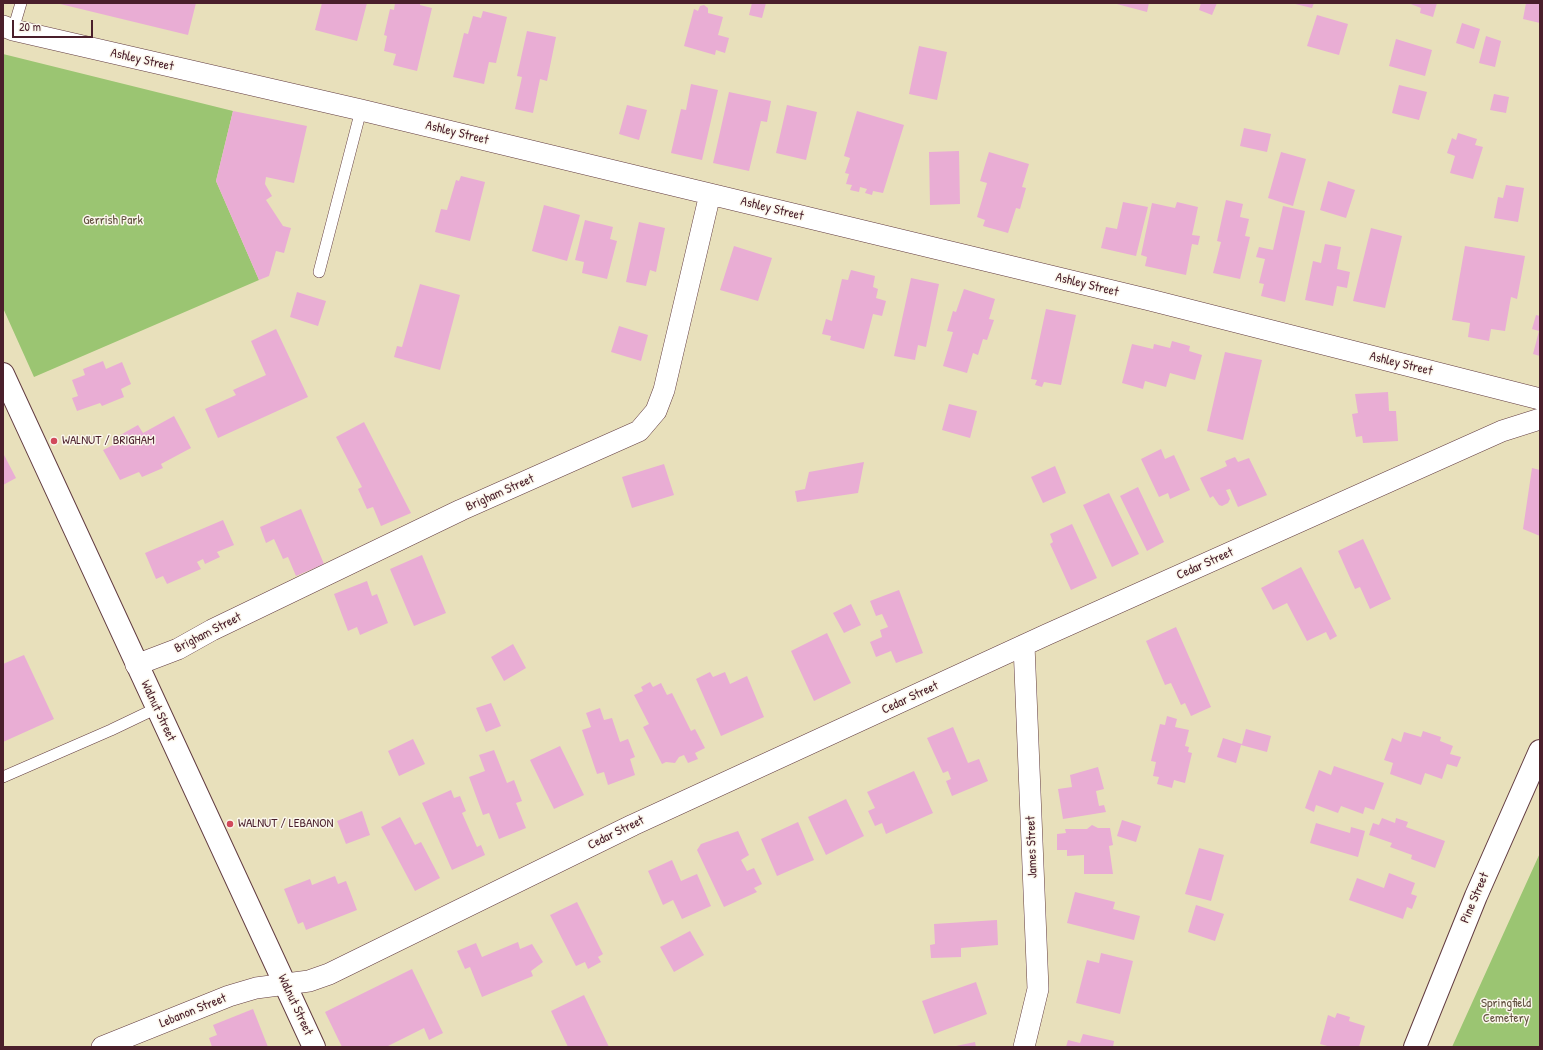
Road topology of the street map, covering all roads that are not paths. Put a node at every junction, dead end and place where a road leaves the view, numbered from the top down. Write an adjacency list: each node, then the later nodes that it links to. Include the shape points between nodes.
1 (21, 3): 2 (lane)
2 (8, 28): 3 (street, Ashley Street)
3 (361, 110): 4 (street, Ashley Street); 5 (lane)
4 (710, 194): 7 (street, Ashley Street, via 1158,302); 10 (street, Brigham Street, via 664,390 656,411 639,431 461,510 212,630 178,649)
5 (319, 272)
6 (3, 374): 10 (main road, Walnut Street)
7 (1540, 399)
8 (1540, 419): 9 (street, Cedar Street, via 1502,431)
9 (1024, 646): 14 (street, Cedar Street, via 633,825 329,974); 17 (street, James Street, via 1038,989)
10 (136, 665): 11 (main road, Walnut Street)
11 (157, 708): 13 (lane); 14 (main road, Walnut Street)
12 (1540, 751): 18 (main road, Pine Street, via 1476,896)
13 (3, 777)
14 (286, 986): 15 (street, Lebanon Street, via 256,988 230,996); 16 (main road, Walnut Street)
15 (102, 1047)
16 (314, 1047)
17 (1024, 1047)
18 (1415, 1047)

